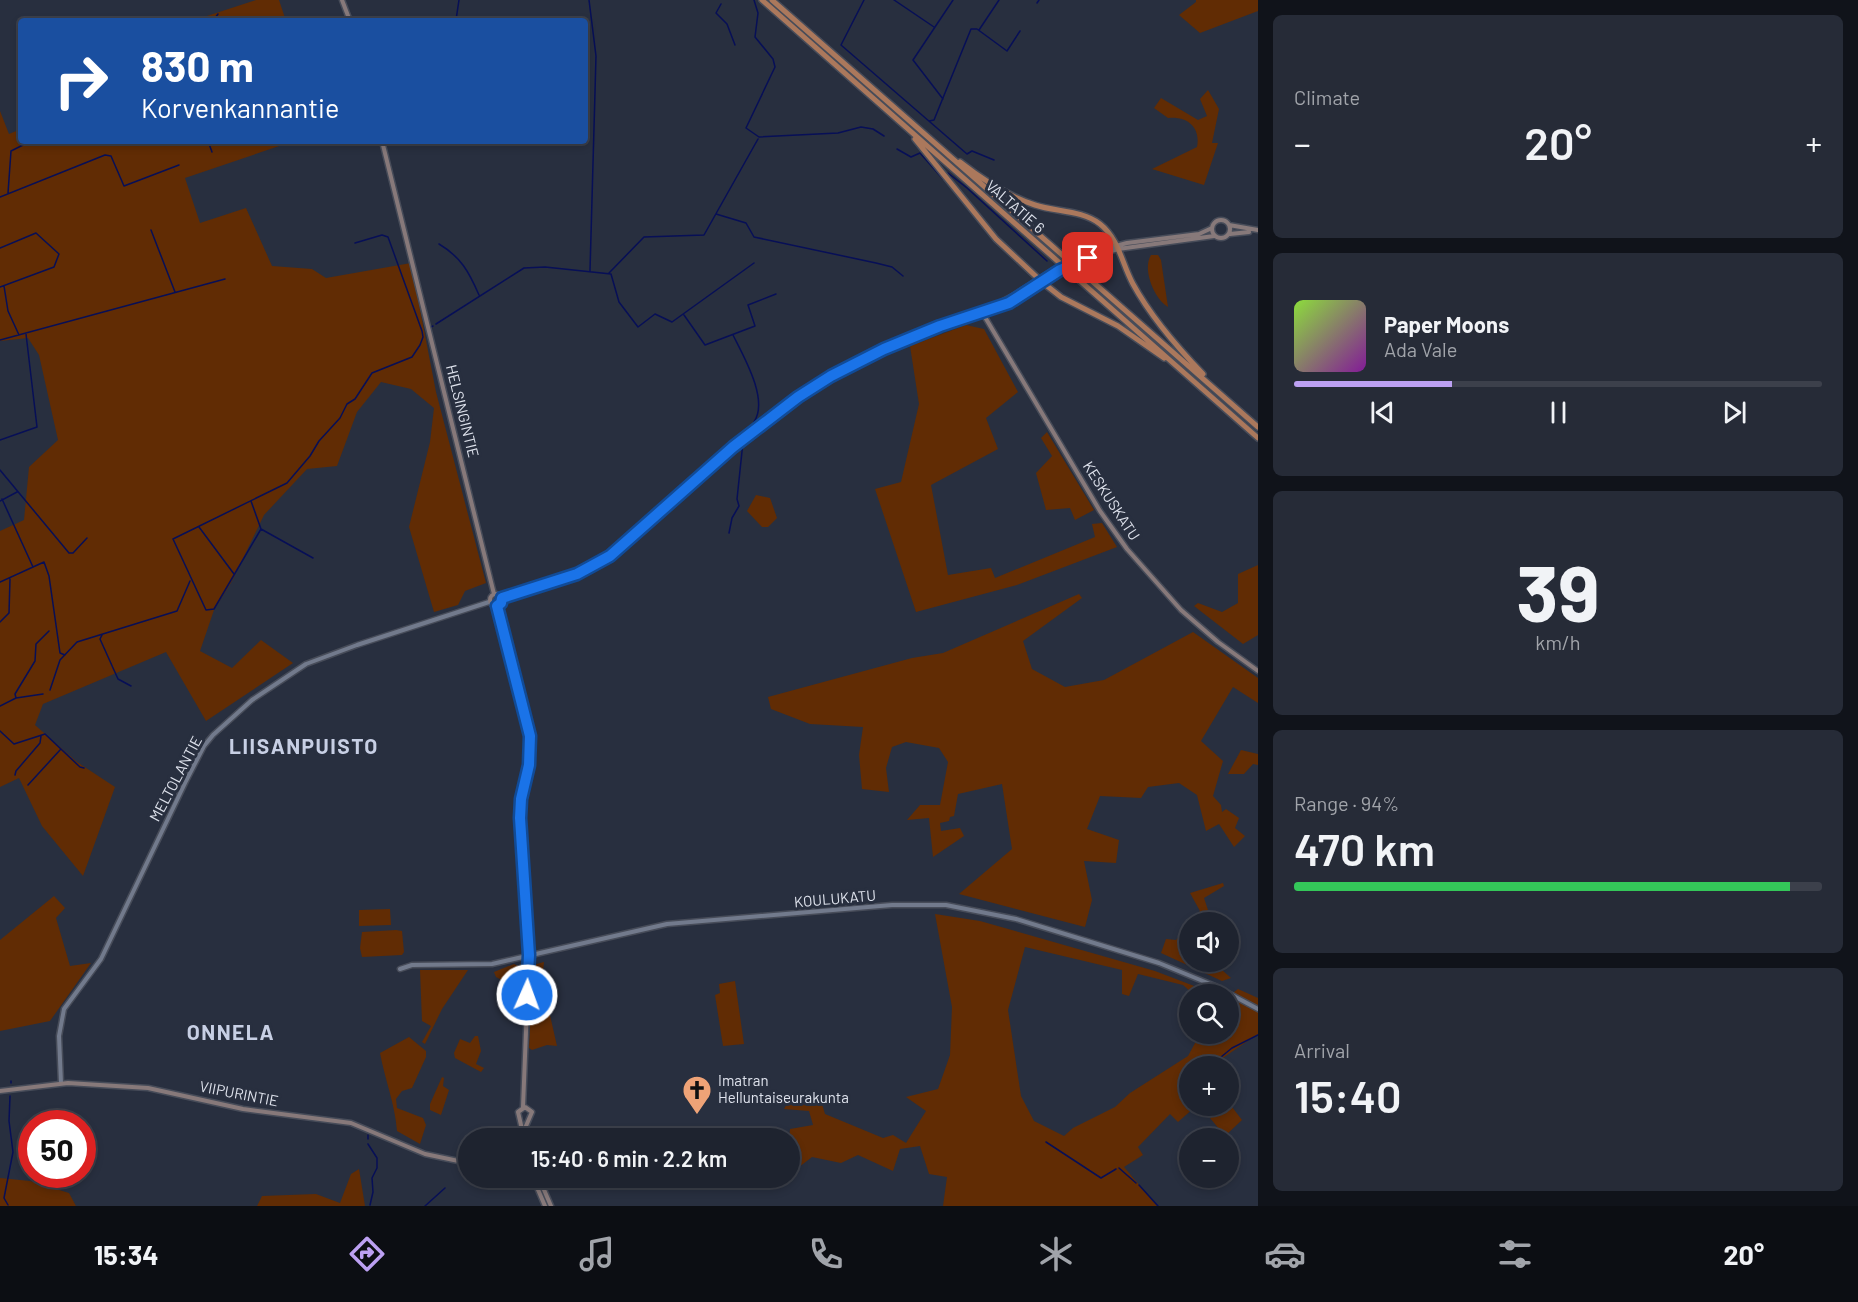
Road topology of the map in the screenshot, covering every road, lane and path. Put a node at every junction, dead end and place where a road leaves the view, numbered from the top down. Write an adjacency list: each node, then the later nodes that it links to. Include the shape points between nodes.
1 (342, 0): 4 (main road)
2 (762, 0): 5 (highway)
3 (772, 0): 5 (highway)
4 (349, 18)
5 (811, 39): 6 (highway, VALTATIE 6); 7 (highway, VALTATIE 6)
6 (889, 112): 15 (highway, via 941,169 996,239); 17 (highway, VALTATIE 6)
7 (928, 138): 14 (highway, via 1011,196 1098,222); 18 (highway, VALTATIE 6)
8 (383, 144): 21 (main road, HELSINGINTIE)
9 (1229, 225): 10 (main road, via 1218,221); 11 (main road); 12 (main road)
10 (1212, 228): 13 (main road); 14 (main road, via 1199,234)
11 (1258, 230): 12 (main road)
12 (1229, 234): 13 (main road, via 1221,239)
13 (1214, 236): 14 (main road)
14 (1117, 247): 15 (main road, bridge, via 1087,256); 18 (highway, via 1145,304 1167,335)
15 (1040, 281): 16 (main road); 17 (highway, via 1061,297 1118,326)
16 (982, 312): 22 (main road, via 884,349 831,376 733,447 610,556 577,574); 25 (main road, KESKUSKATU, via 1100,511 1127,549 1181,610)
17 (1186, 375): 20 (highway, VALTATIE 6)
18 (1228, 401): 19 (highway, VALTATIE 6)
19 (1258, 427)
20 (1258, 438)
21 (494, 594): 22 (main road); 23 (main road)
22 (502, 598): 24 (main road)
23 (489, 602): 24 (main road); 29 (street, MELTOLANTIE, via 306,664 250,702 213,735 186,781 104,953 64,1009 59,1036)
24 (497, 606): 26 (main road, via 530,736 520,818)
25 (1258, 671)
26 (529, 955): 27 (street, KOULUKATU, via 488,964 412,965); 28 (street, KOULUKATU, via 667,924 892,905 945,905 1016,919 1159,963 1215,986); 31 (main road)
27 (400, 969)
28 (1258, 1010)
29 (61, 1083): 30 (main road, VIIPURINTIE); 36 (main road, VIIPURINTIE, via 148,1088 243,1109 339,1121 425,1154)
30 (0, 1091)
31 (523, 1107): 32 (main road, via 518,1112); 33 (main road, via 532,1111)
32 (520, 1118): 33 (main road); 34 (main road)
33 (528, 1120): 35 (main road)
34 (523, 1128)
35 (526, 1128)
36 (458, 1160)
37 (537, 1188): 39 (main road)
38 (543, 1188): 40 (main road)
39 (545, 1206)
40 (551, 1206)

